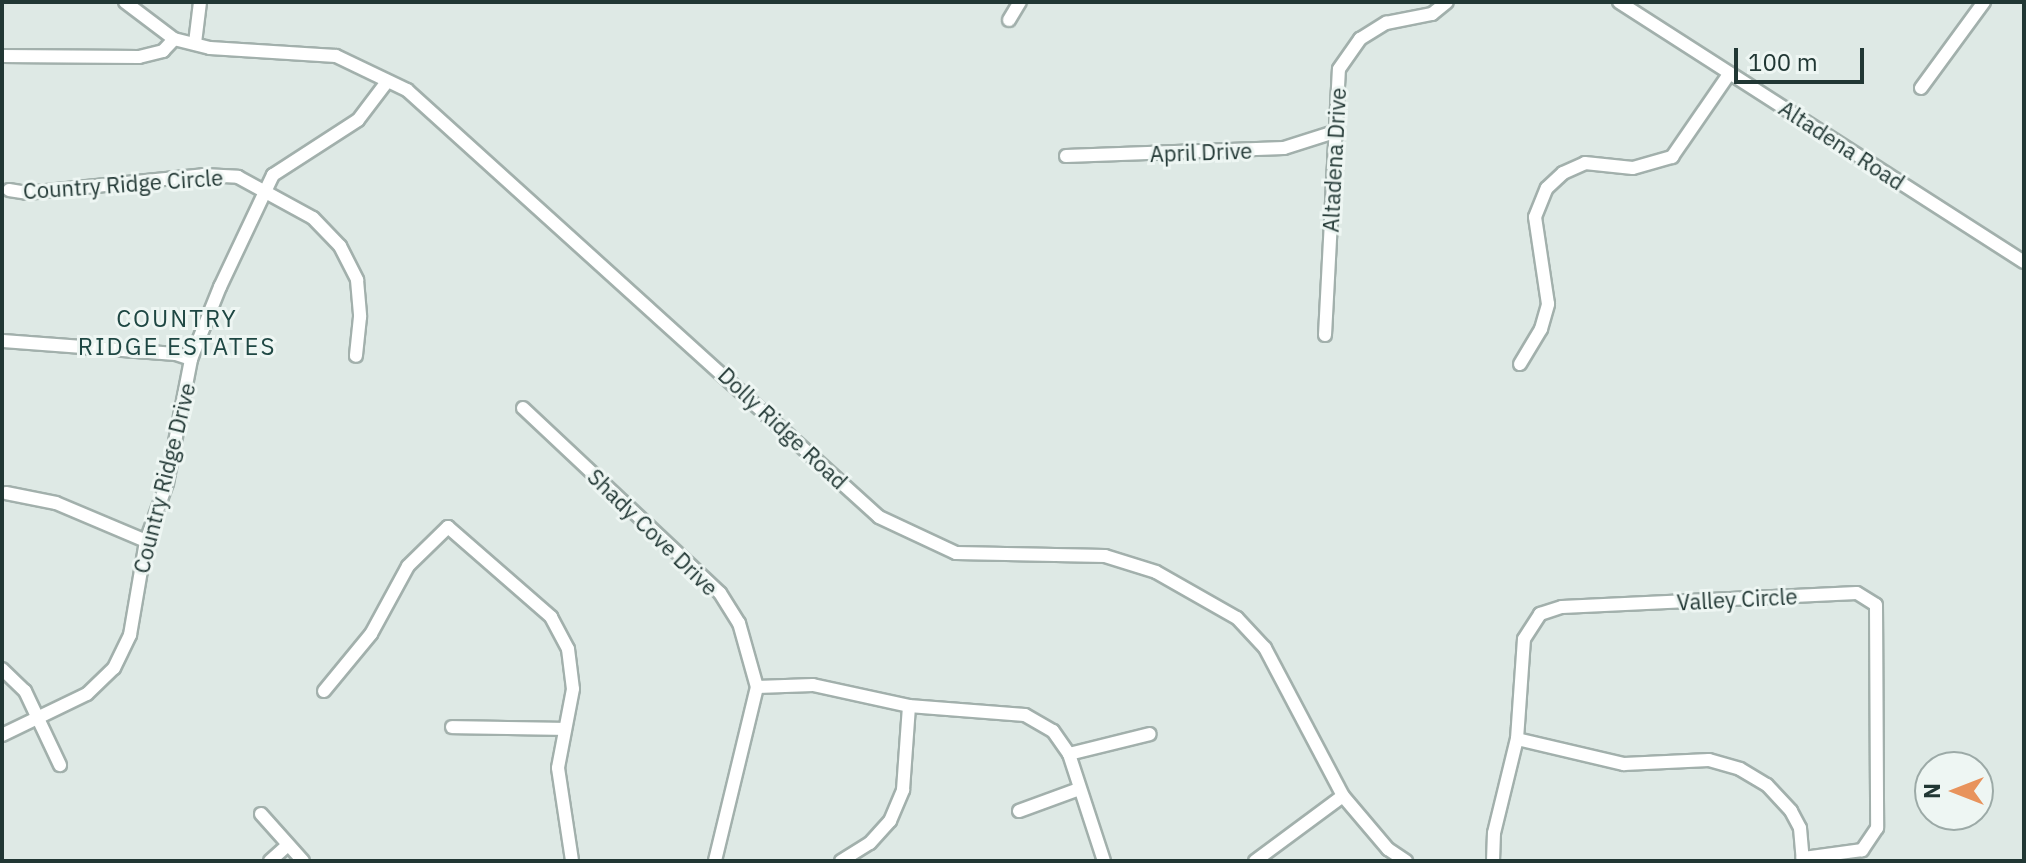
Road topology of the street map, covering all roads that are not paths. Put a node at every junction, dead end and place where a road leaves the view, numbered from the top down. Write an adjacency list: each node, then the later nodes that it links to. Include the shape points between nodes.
1 (125, 2): 8 (street, Dolly Ridge Road)
2 (200, 2): 9 (street)
3 (1020, 2): 7 (street)
4 (1447, 2): 14 (street, Altadena Drive, via 1432,14 1386,23 1360,39 1339,69)
5 (1619, 2): 11 (street, Altadena Road)
6 (1984, 2): 13 (street)
7 (1009, 20)
8 (174, 39): 9 (street, Dolly Ridge Road); 10 (street, via 163,51 139,57)
9 (195, 43): 12 (street, Dolly Ridge Road, via 336,56 376,71)
10 (2, 56)
11 (1729, 74): 18 (street, Altadena Road); 23 (street, via 1672,157 1633,168 1585,163 1547,188 1535,217 1548,304 1541,329)
12 (386, 83): 17 (street, Country Ridge Drive, via 358,120 286,162); 40 (street, Dolly Ridge Road, via 407,90 445,121 879,517 956,553 1105,556 1156,572 1237,618 1265,648)
13 (1921, 88)
14 (1334, 132): 15 (street, April Drive, via 1284,148); 19 (street, Altadena Drive)
15 (1066, 156)
16 (9, 190): 17 (street, Country Ridge Circle, via 27,193 203,175 238,177)
17 (266, 192): 21 (street, Country Ridge Circle, via 313,218 340,246 357,280); 22 (street, Country Ridge Drive)
18 (2023, 258)
19 (1325, 335)
20 (3, 341): 22 (street)
21 (356, 356)
22 (191, 359): 26 (street, Country Ridge Drive, via 167,483)
23 (1520, 364)
24 (523, 408): 28 (street, Shady Cove Drive, via 720,593 739,623)
25 (6, 493): 26 (street, via 56,503)
26 (146, 541): 31 (street, Country Ridge Drive, via 130,635 114,668 87,694)
27 (2, 669): 31 (street, via 25,691)
28 (757, 687): 30 (street, via 813,685); 48 (street, Shady Cove Drive)
29 (324, 691): 33 (street, via 371,634 408,566 448,527 551,617 568,649 573,689)
30 (909, 706): 37 (street, via 1025,715 1053,731); 49 (street, via 903,790 890,821 870,843)
31 (38, 718): 35 (street, Country Ridge Drive); 38 (street)
32 (452, 727): 33 (street)
33 (563, 729): 47 (street, via 558,768)
34 (1150, 734): 37 (street)
35 (2, 735)
36 (1517, 739): 44 (street, via 1624,764 1709,760 1740,769 1767,785 1791,811 1800,828); 44 (street, Valley Circle, via 1524,639 1540,614 1562,607 1866,597 1876,605 1877,828 1862,850); 53 (street, Valley Circle, via 1494,833)
37 (1069, 754): 39 (street)
38 (60, 765)
39 (1079, 789): 41 (street); 50 (street)
40 (1343, 796): 51 (street); 52 (street, Dolly Ridge Road, via 1388,849)
41 (1019, 811)
42 (261, 814): 43 (street)
43 (288, 845): 45 (street); 46 (street)
44 (1803, 859)
45 (270, 861)
46 (303, 861)
47 (572, 861)
48 (715, 861)
49 (841, 861)
50 (1104, 861)
51 (1255, 861)
52 (1406, 861)
53 (1493, 861)

